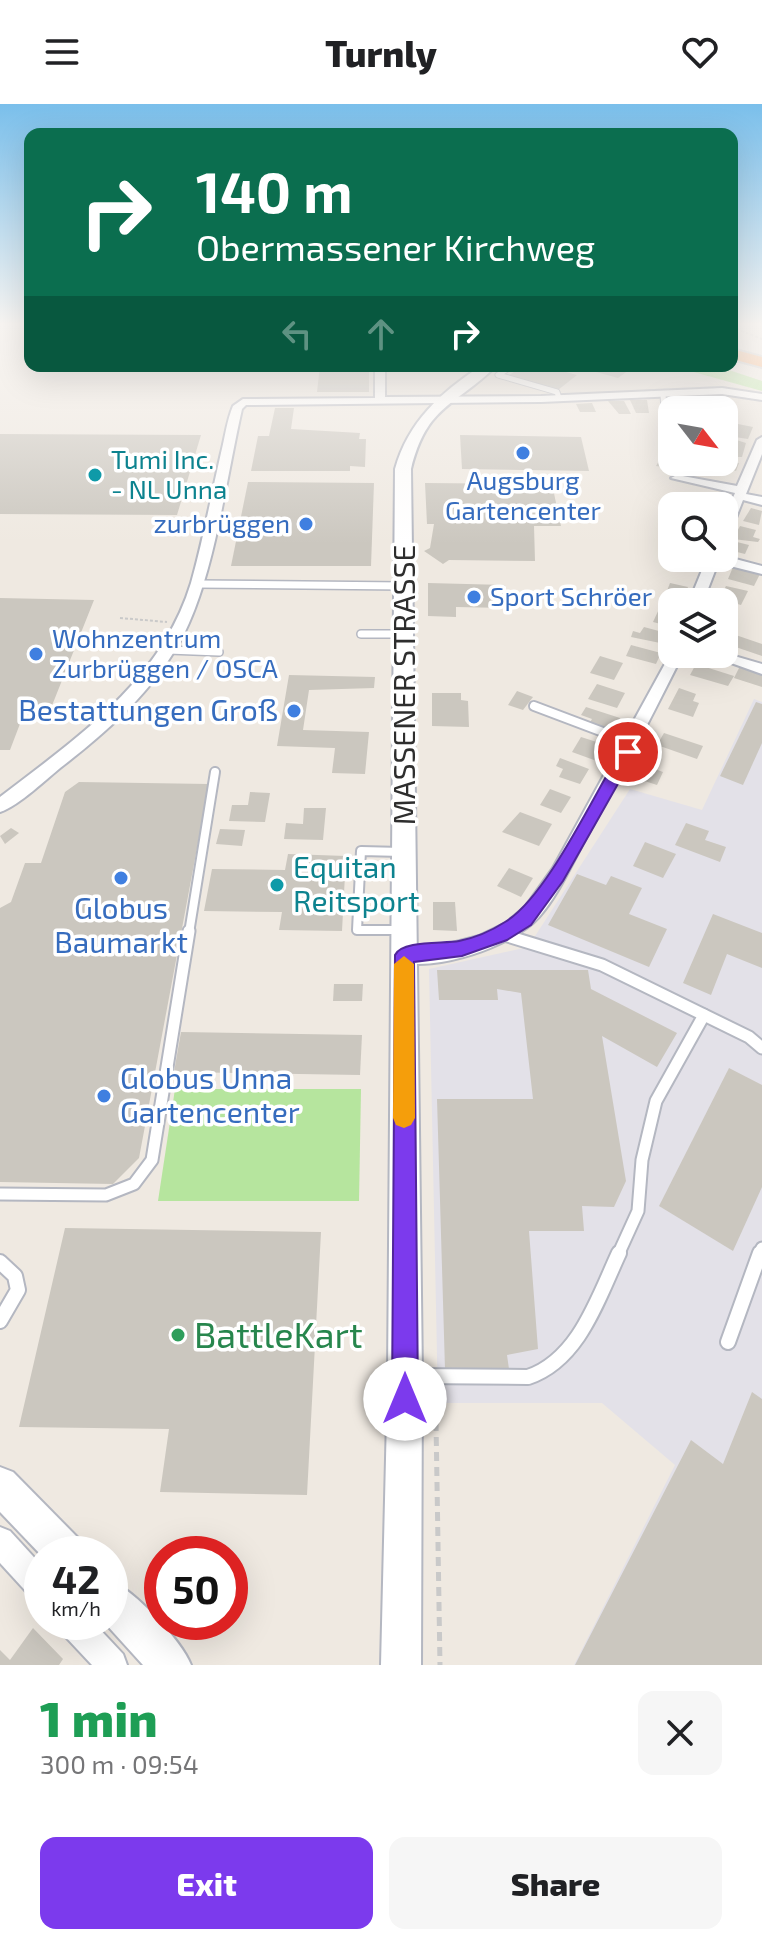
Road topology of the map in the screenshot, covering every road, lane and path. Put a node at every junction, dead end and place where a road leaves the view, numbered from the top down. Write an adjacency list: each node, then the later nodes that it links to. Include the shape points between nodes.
1 (510, 399): 3 (street)
2 (380, 400): 3 (street); 11 (street, via 239,404)
3 (443, 400): 12 (main road, MASSENER STRASSE, via 421,424 405,457)
4 (762, 440): 6 (street)
5 (677, 478): 6 (street)
6 (742, 494): 7 (street); 8 (street)
7 (762, 501)
8 (738, 503)
9 (738, 564): 10 (street)
10 (762, 570)
11 (197, 584): 12 (lane); 14 (street)
12 (404, 586): 16 (main road, MASSENER STRASSE)
13 (120, 618): 14 (path)
14 (182, 624): 17 (street)
15 (361, 634): 16 (lane)
16 (404, 634): 26 (main road, MASSENER STRASSE)
17 (168, 650): 18 (lane); 25 (street, via 96,732)
18 (219, 652)
19 (738, 662): 21 (street)
20 (669, 668): 23 (street)
21 (762, 669)
22 (534, 706): 23 (lane)
23 (632, 743): 27 (street, via 539,904)
24 (215, 772): 31 (lane, via 152,1160 121,1192)
25 (0, 806)
26 (406, 852): 28 (main road, MASSENER STRASSE); 28 (lane, via 361,851 357,930)
27 (501, 934): 28 (street, via 462,948); 29 (lane, via 602,965)
28 (404, 943): 36 (main road, MASSENER STRASSE)
29 (704, 1015): 30 (lane); 36 (lane, via 656,1101 642,1160 638,1211 568,1352 546,1371 528,1377)
30 (762, 1048)
31 (0, 1194)
32 (762, 1248): 35 (lane)
33 (0, 1262): 34 (lane, via 15,1276 18,1290)
34 (0, 1321)
35 (728, 1342)
36 (405, 1376): 46 (main road, MASSENER STRASSE)
37 (436, 1422): 47 (path)
38 (0, 1485): 39 (main road)
39 (49, 1536)
40 (0, 1541): 41 (street)
41 (24, 1568)
42 (128, 1619): 45 (main road)
43 (89, 1640): 44 (street)
44 (112, 1665)
45 (171, 1665)
46 (401, 1665)
47 (440, 1665)

